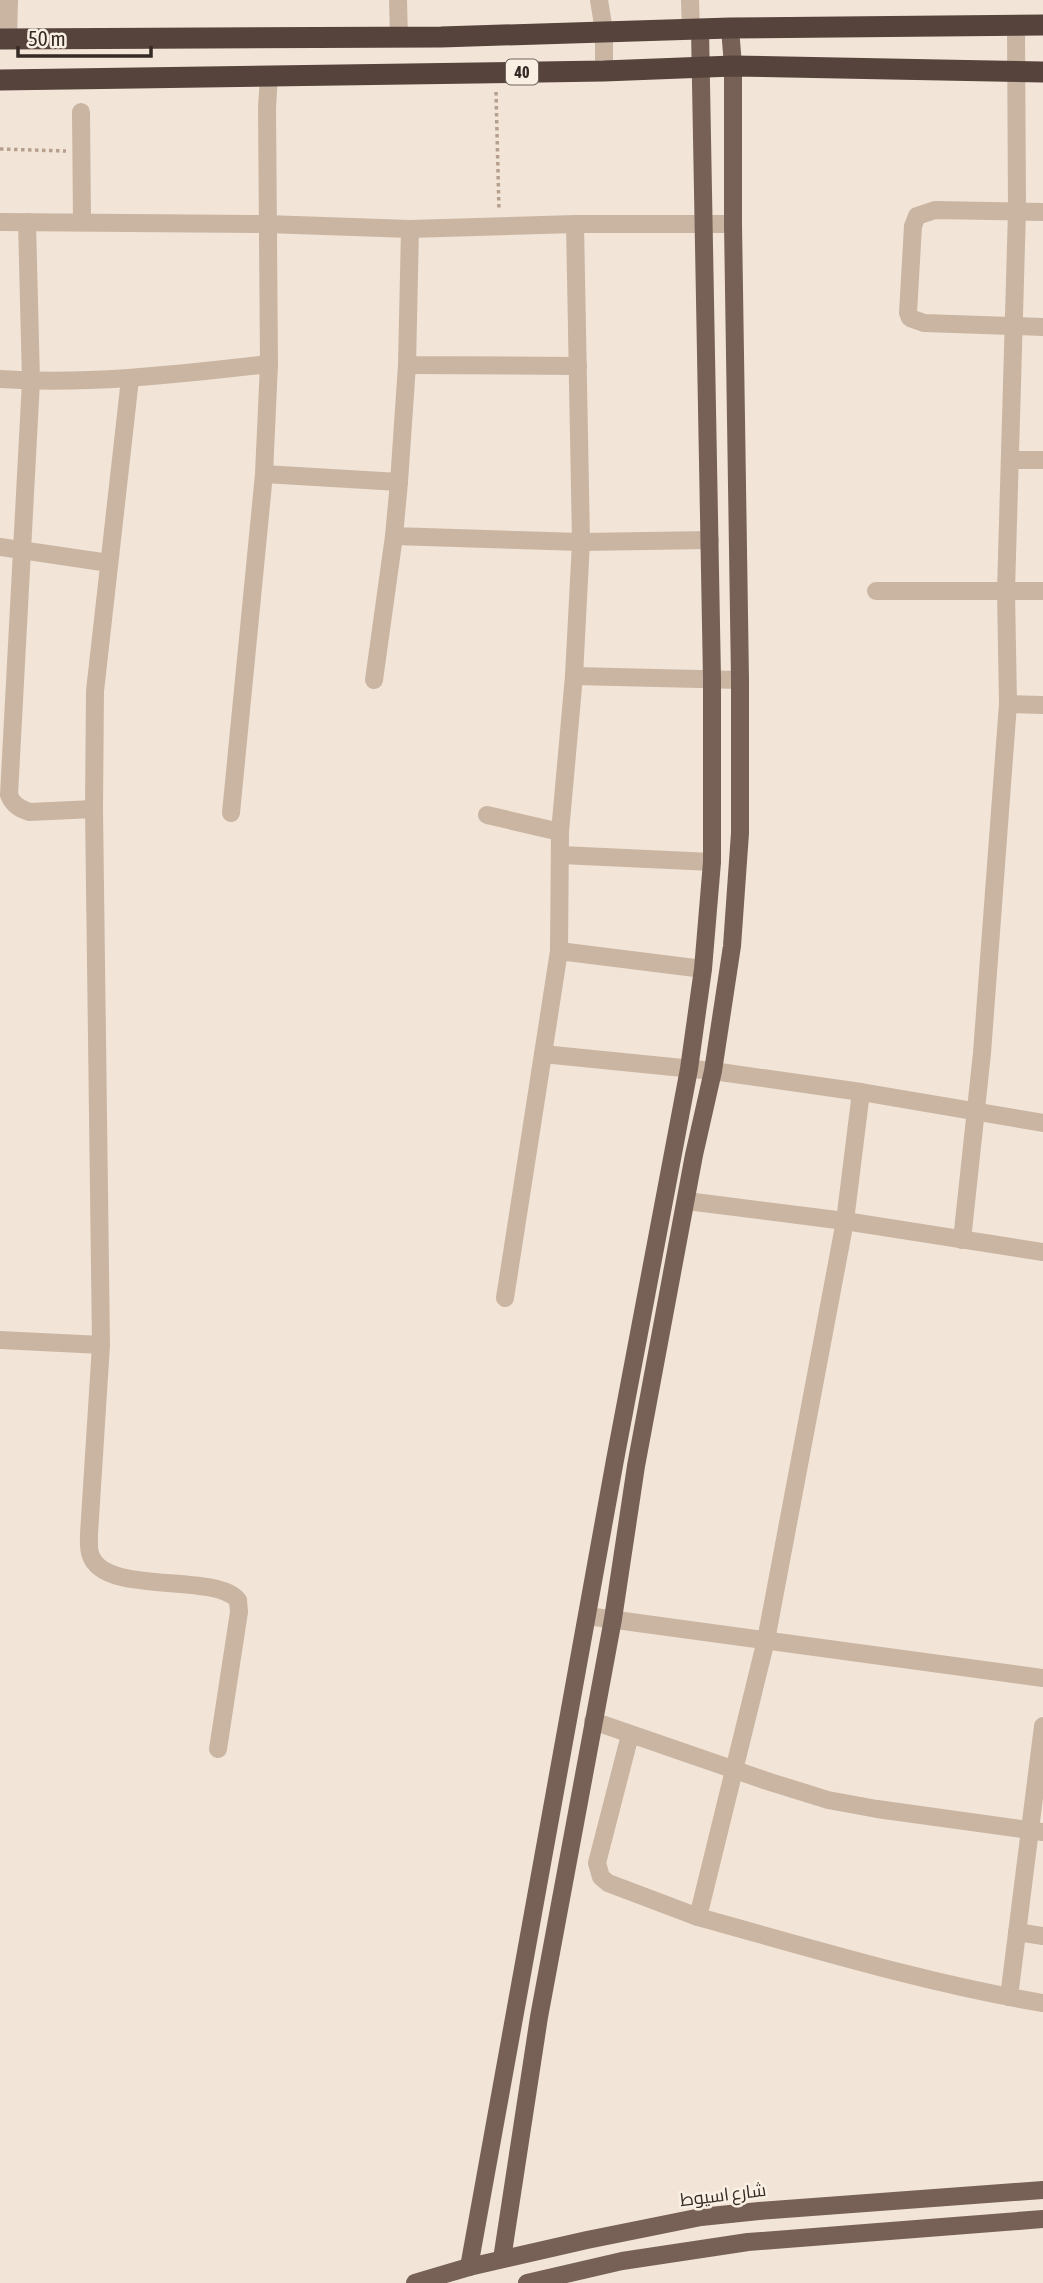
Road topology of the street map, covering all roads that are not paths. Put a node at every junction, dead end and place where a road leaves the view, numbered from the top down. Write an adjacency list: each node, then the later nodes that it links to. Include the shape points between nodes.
1 (9, 0): 11 (street)
2 (398, 0): 10 (street)
3 (599, 0): 9 (street)
4 (690, 0): 8 (street)
5 (1016, 25): 6 (highway, 40); 7 (highway, 40); 15 (street)
6 (1043, 25)
7 (730, 28): 8 (highway, 40); 12 (main road)
8 (695, 29): 9 (highway, 40); 13 (main road)
9 (604, 32): 10 (highway, 40); 14 (street)
10 (399, 37): 11 (highway, 40)
11 (4, 39)
12 (733, 66): 13 (highway, 40); 15 (highway, 40); 28 (main road)
13 (700, 68): 14 (highway, 40); 25 (main road)
14 (604, 71): 17 (highway, 40)
15 (1016, 72): 16 (highway, 40); 20 (street)
16 (1043, 72)
17 (270, 75): 18 (highway, 40); 26 (street)
18 (0, 80)
19 (81, 112): 24 (street)
20 (1017, 211): 21 (street); 30 (street); 30 (street, via 935,210 917,216 908,313 924,323)
21 (1043, 212)
22 (0, 222): 23 (street)
23 (27, 222): 24 (street); 37 (street)
24 (82, 222): 26 (street)
25 (703, 223): 27 (street); 28 (street); 43 (main road)
26 (267, 224): 29 (street); 32 (street)
27 (575, 224): 29 (street); 34 (street)
28 (733, 224): 54 (main road)
29 (410, 229): 33 (street)
30 (1014, 326): 31 (street); 38 (street)
31 (1043, 327)
32 (269, 364): 36 (street); 40 (street)
33 (407, 365): 34 (street); 41 (street)
34 (579, 366): 44 (street)
35 (0, 379): 37 (street)
36 (130, 379): 37 (street); 47 (street)
37 (31, 381): 46 (street)
38 (1010, 460): 39 (street); 48 (street)
39 (1043, 460)
40 (264, 474): 41 (street); 58 (street)
41 (399, 482): 42 (street)
42 (394, 536): 44 (street); 53 (street)
43 (710, 540): 44 (street); 52 (main road)
44 (581, 542): 51 (street)
45 (0, 547): 46 (street)
46 (23, 550): 47 (street); 57 (street, via 9,795 20,809 29,811)
47 (109, 564): 57 (street, via 95,691)
48 (1006, 591): 49 (street); 50 (street); 55 (street)
49 (1043, 591)
50 (876, 592)
51 (574, 676): 52 (street); 60 (street)
52 (712, 679): 54 (street); 62 (main road)
53 (374, 680)
54 (740, 680): 67 (main road, via 740,834 732,946)
55 (1008, 704): 56 (street); 69 (street)
56 (1043, 705)
57 (94, 809): 77 (street)
58 (231, 813)
59 (486, 815): 60 (street)
60 (560, 832): 61 (street)
61 (561, 855): 62 (street); 63 (street)
62 (712, 862): 64 (main road)
63 (559, 951): 64 (street); 65 (street)
64 (703, 968): 66 (main road)
65 (543, 1054): 66 (street); 75 (street)
66 (689, 1069): 67 (street); 78 (main road)
67 (713, 1071): 68 (street); 71 (main road)
68 (861, 1092): 69 (street); 72 (street)
69 (976, 1112): 70 (street); 73 (street)
70 (1043, 1123)
71 (687, 1201): 72 (street); 79 (main road, via 636,1466)
72 (845, 1221): 73 (street); 80 (street)
73 (962, 1240): 74 (street)
74 (1043, 1252)
75 (505, 1298)
76 (0, 1340): 77 (street)
77 (101, 1345): 85 (street, via 90,1555 109,1573 225,1590 239,1600)
78 (587, 1616): 79 (street); 96 (main road)
79 (613, 1619): 80 (street); 82 (main road)
80 (766, 1640): 81 (street); 86 (street)
81 (1043, 1678)
82 (593, 1721): 84 (street); 95 (main road, via 539,2017)
83 (1042, 1734): 87 (street)
84 (630, 1735): 86 (street); 88 (street, via 597,1870 608,1883)
85 (218, 1749)
86 (733, 1769): 87 (street, via 828,1800); 88 (street)
87 (1036, 1831): 89 (street)
88 (698, 1917): 91 (street)
89 (1017, 1932): 90 (street); 91 (street)
90 (1043, 1936)
91 (1009, 1997): 92 (street)
92 (1043, 2003)
93 (1043, 2190): 95 (main road, شارع اسيوط, via 701,2217)
94 (1043, 2219): 98 (main road, via 748,2242 634,2259)
95 (502, 2259): 96 (main road, شارع اسيوط)
96 (469, 2267): 97 (main road, شارع اسيوط)
97 (415, 2283)
98 (527, 2283)

